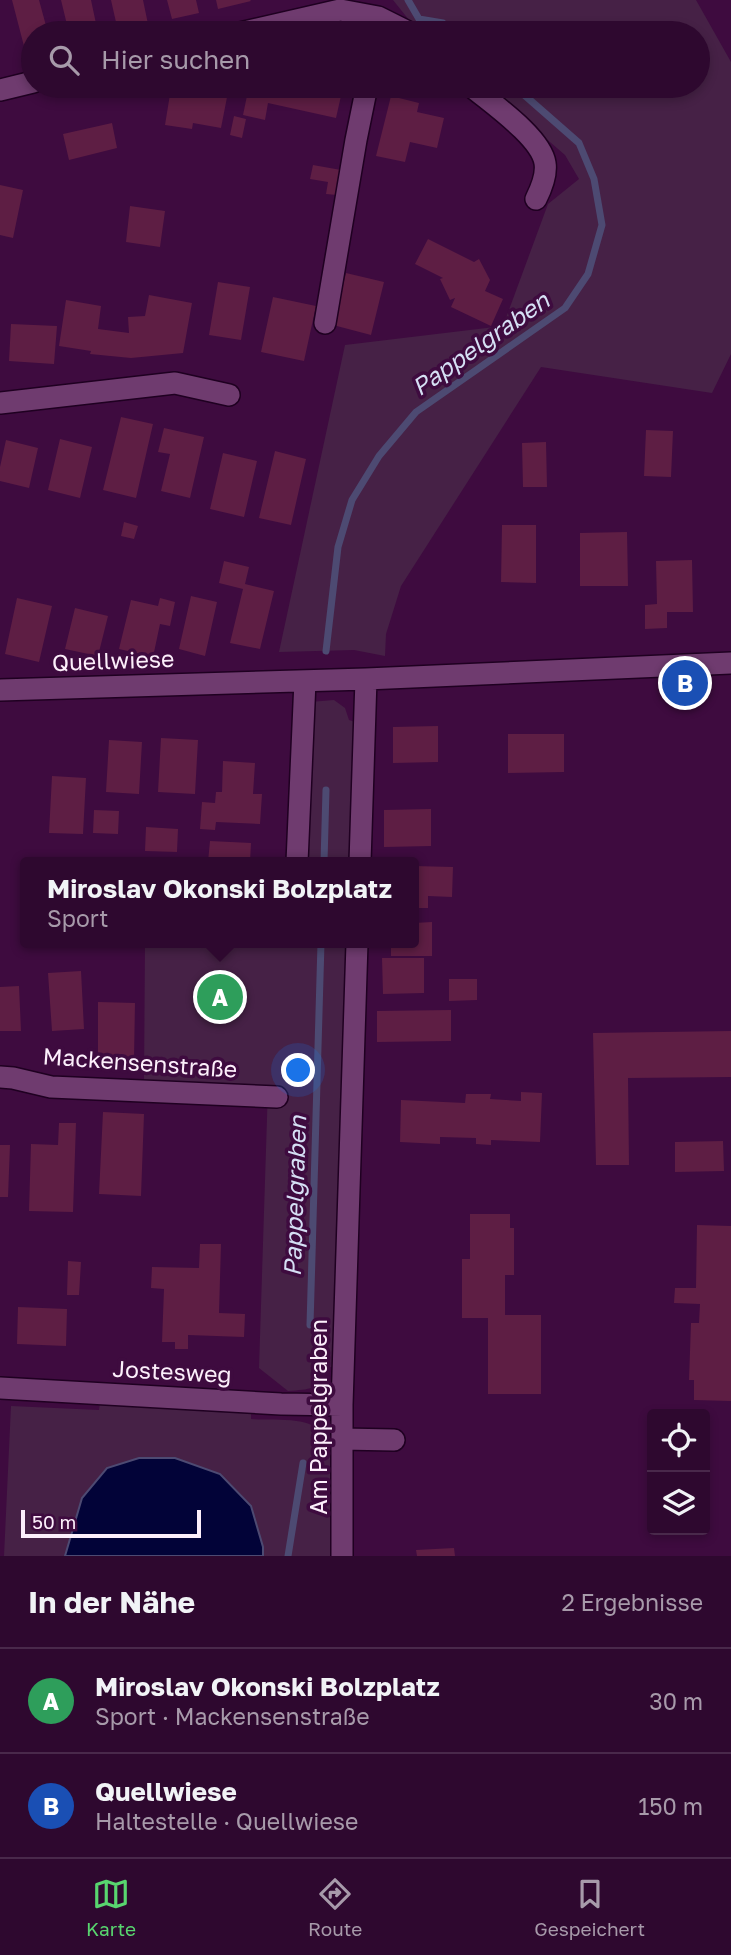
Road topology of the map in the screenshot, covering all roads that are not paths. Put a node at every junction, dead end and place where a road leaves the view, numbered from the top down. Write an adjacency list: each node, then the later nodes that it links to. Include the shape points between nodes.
1 (292, 21): 2 (street, via 340,10)
2 (374, 21)
3 (21, 85): 4 (street)
4 (0, 90)
5 (365, 98): 8 (street)
6 (485, 98): 7 (street, via 538,144 546,164)
7 (536, 200)
8 (325, 323)
9 (229, 395): 10 (street, via 175,383)
10 (0, 403)
11 (731, 663): 12 (street, Quellwiese)
12 (366, 679): 13 (street, Quellwiese); 16 (street)
13 (305, 681): 14 (street, Quellwiese); 15 (street)
14 (0, 690)
15 (297, 857)
16 (360, 857)
17 (357, 948): 21 (street, Am Pappelgraben)
18 (0, 1077): 19 (street, Mackensenstraße, via 51,1087)
19 (277, 1097)
20 (0, 1388): 21 (street, Jostesweg)
21 (342, 1405): 22 (street, Am Pappelgraben)
22 (342, 1439): 23 (street); 24 (street, Am Pappelgraben)
23 (394, 1440)
24 (342, 1556)

